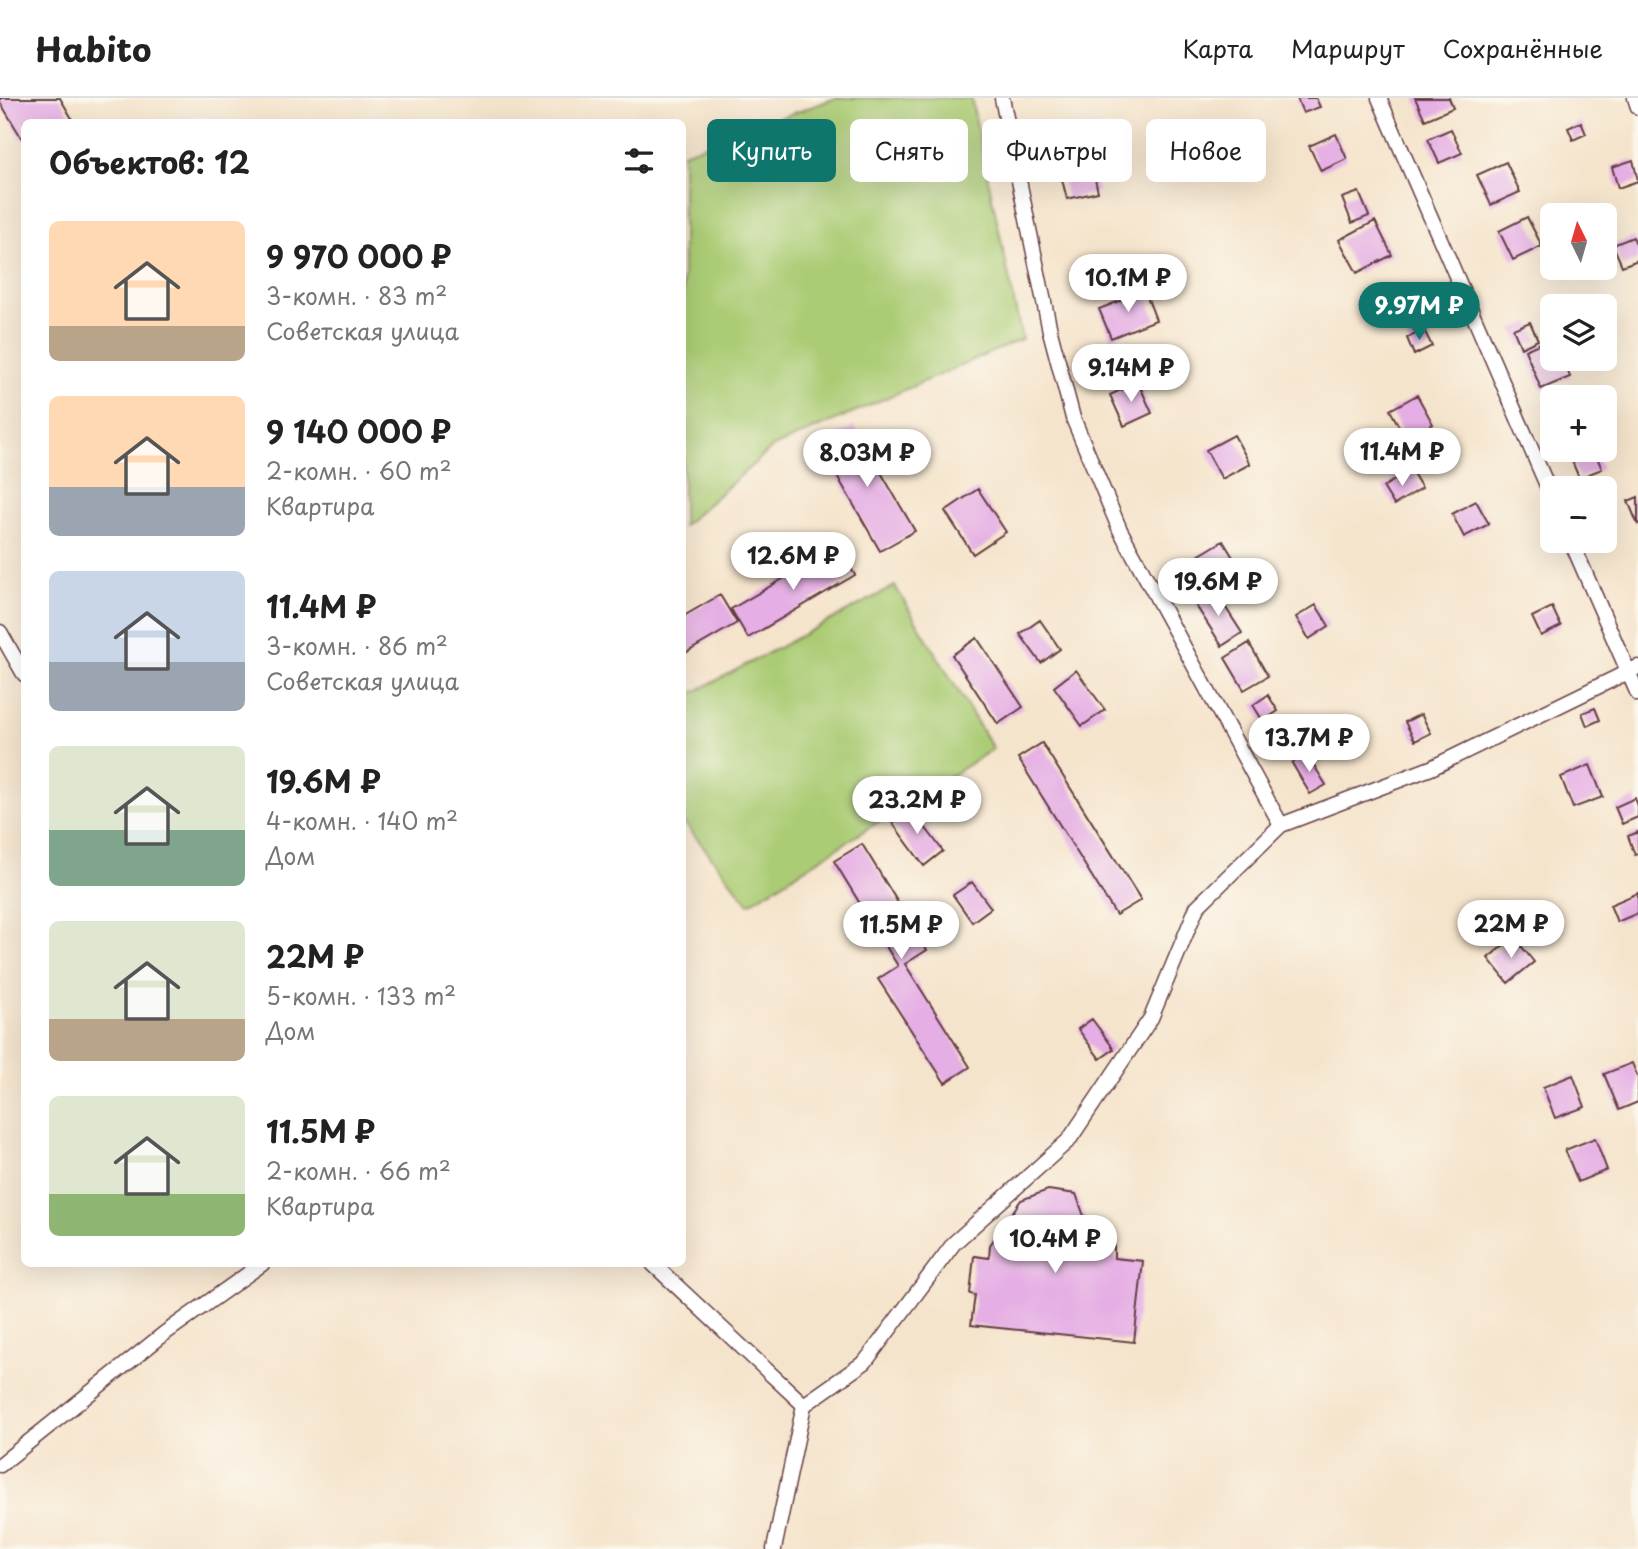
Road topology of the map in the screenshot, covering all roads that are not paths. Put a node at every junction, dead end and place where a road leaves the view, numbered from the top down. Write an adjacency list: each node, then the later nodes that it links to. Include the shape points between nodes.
1 (1002, 98): 11 (street, via 1050,331 1073,418 1120,530)
2 (1379, 98): 5 (street)
3 (1635, 98): 4 (street)
4 (1638, 107)
5 (1543, 476)
6 (1578, 553): 8 (street)
7 (0, 632): 9 (street)
8 (1633, 668): 10 (street); 11 (street, via 1431,768)
9 (21, 669)
10 (1638, 694)
11 (1281, 825): 14 (street, via 1197,907 1151,1018 1069,1140 954,1243 865,1362)
12 (258, 1267): 15 (street, via 165,1333)
13 (656, 1267): 14 (street)
14 (804, 1405): 16 (street)
15 (0, 1465)
16 (774, 1549)

